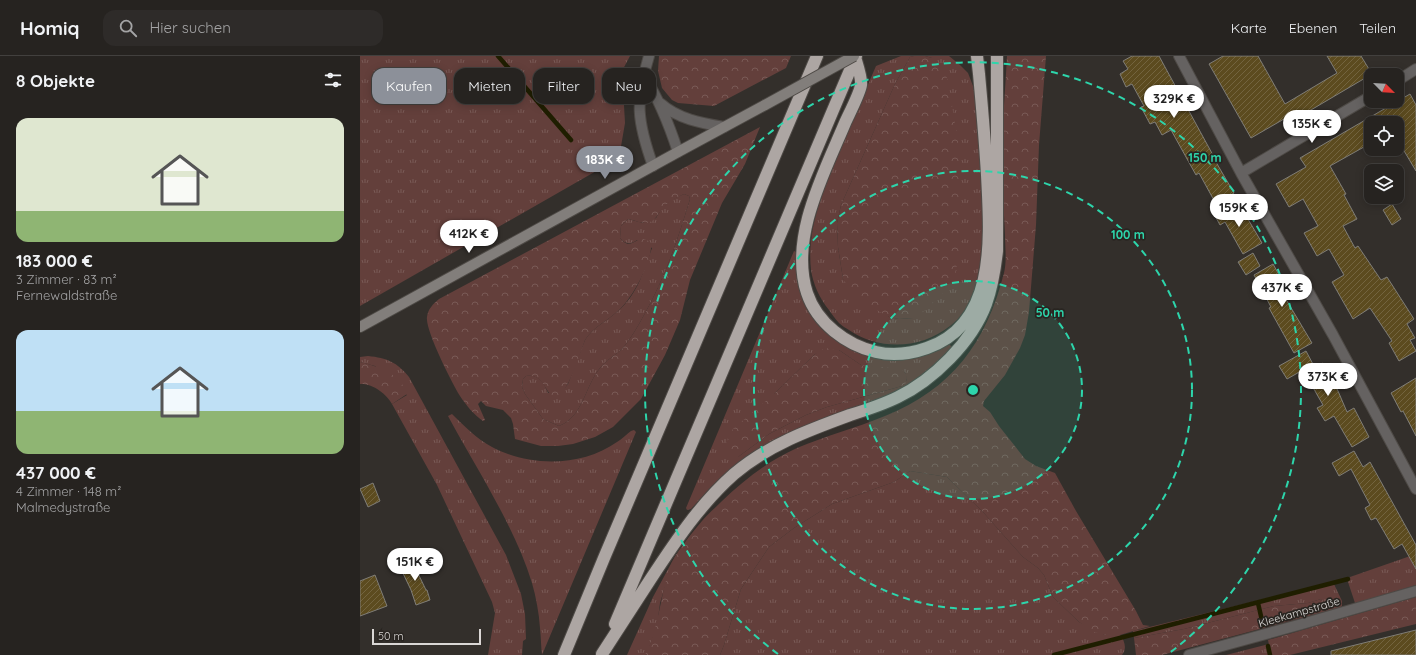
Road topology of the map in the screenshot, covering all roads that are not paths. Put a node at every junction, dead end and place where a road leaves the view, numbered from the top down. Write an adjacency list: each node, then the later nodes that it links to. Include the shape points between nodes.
1 (649, 56): 7 (street)
2 (817, 56): 21 (highway)
3 (855, 56): 4 (highway, via 861,84 810,209 803,245 803,277 812,304 830,328 854,345 873,352 893,355 936,345 964,323 979,298 988,255 988,197); 14 (main road, bridge); 22 (highway)
4 (977, 56)
5 (997, 56): 22 (highway, via 997,256 985,306 968,336 952,357 915,388 880,405 791,438 750,461 734,474 714,494 670,549)
6 (1179, 56): 17 (street)
7 (646, 68)
8 (1416, 69): 9 (street)
9 (1404, 76)
10 (656, 93): 12 (street)
11 (1364, 100): 17 (street)
12 (659, 102): 14 (street, via 679,116); 15 (street)
13 (639, 104): 16 (street, via 640,119)
14 (724, 127): 15 (main road)
15 (678, 152): 16 (main road)
16 (653, 166): 18 (main road)
17 (1242, 173): 19 (street)
18 (360, 327)
19 (1416, 489)
20 (1416, 591): 23 (street, Kleekampstraße)
21 (564, 655)
22 (602, 655)
23 (1189, 655)

